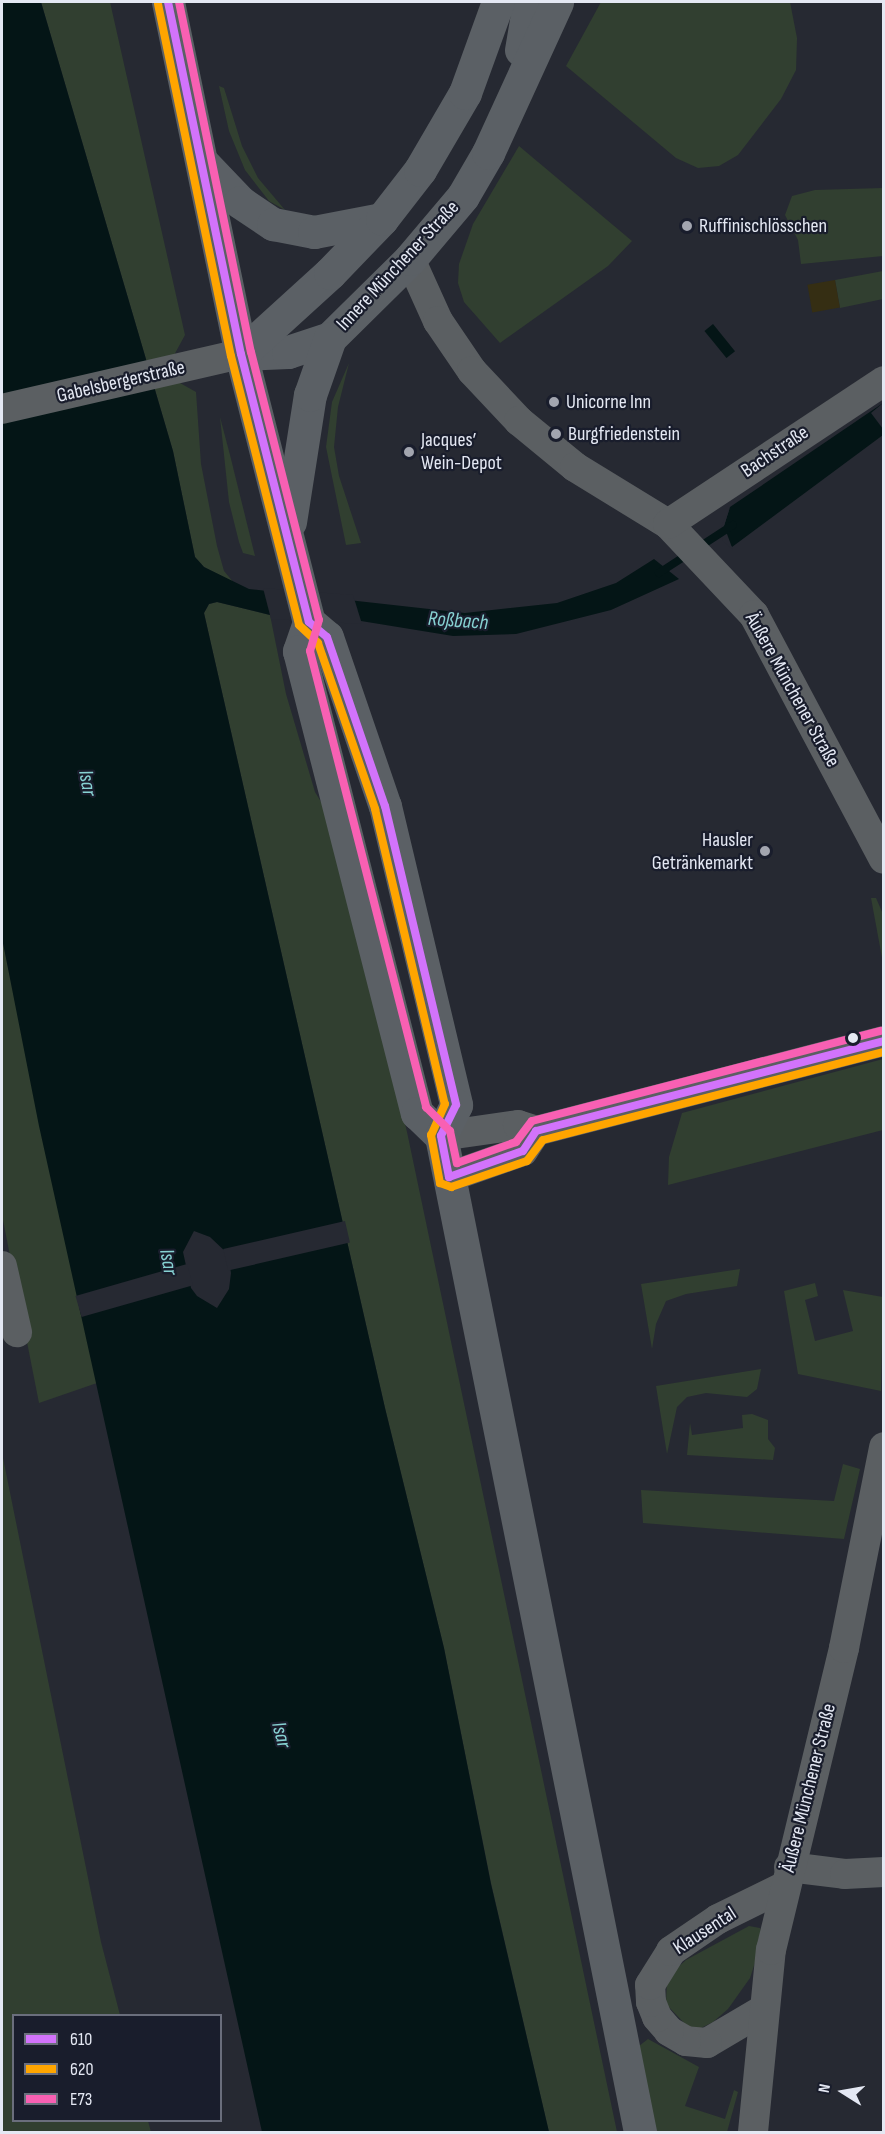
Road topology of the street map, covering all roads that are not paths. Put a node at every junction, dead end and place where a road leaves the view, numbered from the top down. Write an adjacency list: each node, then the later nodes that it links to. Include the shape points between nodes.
1 (168, 2): 6 (main road)
2 (498, 2): 7 (main road, via 465,93 420,170)
3 (529, 2): 5 (main road, via 520,37)
4 (557, 2): 5 (main road, Innere Münchener Straße)
5 (523, 79): 8 (main road, Innere Münchener Straße, via 463,196)
6 (204, 164): 7 (main road, via 240,202 273,224 314,232); 10 (main road)
7 (382, 219): 10 (main road, via 330,273)
8 (410, 259): 9 (main road, Innere Münchener Straße); 13 (street, Äußere Münchener Straße, via 438,321 472,371 519,421 575,467)
9 (330, 338): 10 (main road, Innere Münchener Straße, via 288,352); 14 (main road, via 310,395)
10 (241, 354): 12 (street, Gabelsbergerstraße); 14 (main road)
11 (884, 381): 13 (street, Bachstraße)
12 (2, 409)
13 (674, 529): 16 (street, Äußere Münchener Straße, via 754,615)
14 (290, 543): 15 (main road)
15 (309, 622): 19 (main road, via 299,651 417,1113); 19 (main road, via 327,637 385,806 456,1105)
16 (884, 859)
17 (884, 1041): 18 (street)
18 (536, 1131): 19 (street, via 518,1125); 20 (street, via 523,1151)
19 (441, 1136): 20 (main road)
20 (449, 1177): 27 (main road)
21 (2, 1266): 22 (street)
22 (17, 1332)
23 (884, 1447): 25 (street, Äußere Münchener Straße, via 844,1648)
24 (884, 1872): 25 (street)
25 (787, 1877): 26 (street, Äußere Münchener Straße); 26 (street, Klausental, via 671,1951 650,1985 657,2017 669,2031 686,2040 707,2043)
26 (763, 2010): 28 (street, Äußere Münchener Straße)
27 (640, 2133)
28 (753, 2133)

